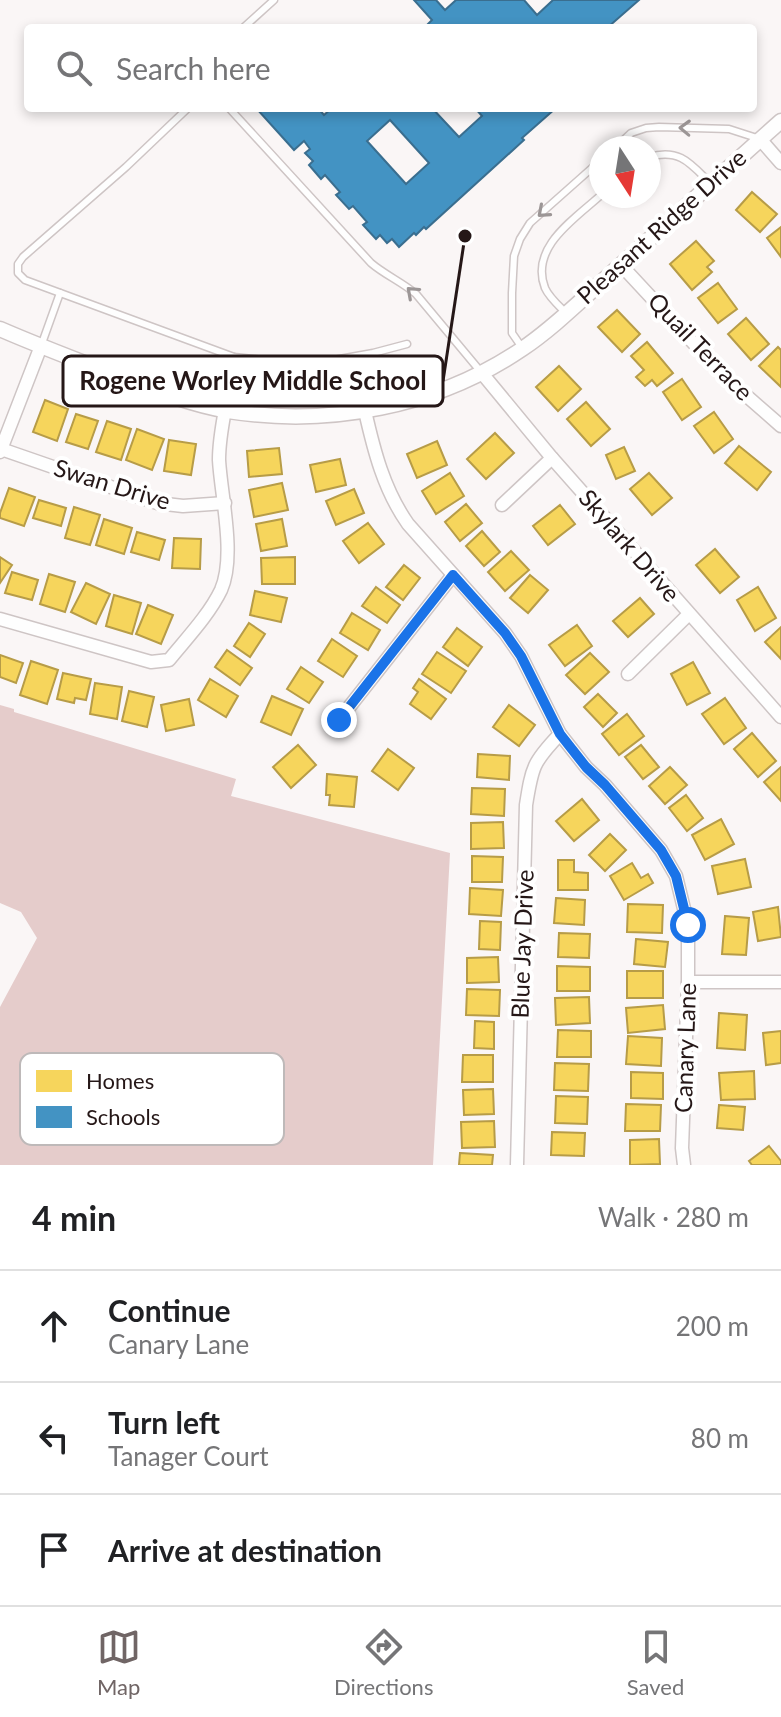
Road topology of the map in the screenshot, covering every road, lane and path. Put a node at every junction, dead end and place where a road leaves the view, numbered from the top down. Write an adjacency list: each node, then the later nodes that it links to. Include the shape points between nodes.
1 (274, 0): 2 (lane)
2 (247, 24)
3 (184, 112): 14 (lane, via 18,264 25,280)
4 (233, 112): 21 (lane, one-way to 4, via 416,294 371,263)
5 (781, 121): 7 (street, Pleasant Ridge Drive)
6 (628, 136): 7 (lane, one-way to 6, via 729,129 659,127)
7 (760, 139): 9 (street); 11 (street, Pleasant Ridge Drive)
8 (661, 156): 11 (lane, via 687,160)
9 (781, 163)
10 (589, 171): 19 (lane, one-way to 19, via 530,223 520,239 514,256 512,333)
11 (710, 183): 13 (street, Pleasant Ridge Drive)
12 (589, 206): 15 (lane, via 544,255 545,288)
13 (621, 265): 15 (street, Pleasant Ridge Drive); 24 (street, Quail Terrace, via 725,377)
14 (60, 293): 18 (lane); 20 (lane)
15 (566, 313): 19 (street, Pleasant Ridge Drive)
16 (0, 329): 18 (street, Pleasant Ridge Drive)
17 (407, 344): 20 (lane, via 323,362)
18 (41, 346): 22 (street, Pleasant Ridge Drive, via 177,399); 25 (street)
19 (523, 349): 21 (street, Pleasant Ridge Drive)
20 (234, 357): 22 (lane)
21 (481, 372): 23 (street, Pleasant Ridge Drive, via 417,399); 26 (street, Skylark Drive)
22 (225, 410): 23 (street, Pleasant Ridge Drive, via 275,417); 27 (street, via 219,457)
23 (365, 411): 29 (street, Canary Lane, via 397,510)
24 (781, 426)
25 (0, 451): 27 (street, Swan Drive, via 157,503)
26 (552, 458): 28 (street); 30 (street, Skylark Drive)
27 (225, 503): 31 (street, via 227,555 221,589 169,660 151,662)
28 (502, 505)
29 (453, 575): 34 (street); 35 (street, Canary Lane, via 521,656)
30 (689, 614): 32 (street); 33 (street, Skylark Drive)
31 (0, 619)
32 (628, 674)
33 (781, 717)
34 (339, 720)
35 (560, 734): 36 (street, Canary Lane, via 661,850 676,876 687,920); 38 (street, Blue Jay Drive, via 536,761 526,805)
36 (688, 982): 37 (street); 39 (street, Canary Lane)
37 (781, 982)
38 (517, 1165)
39 (684, 1165)

